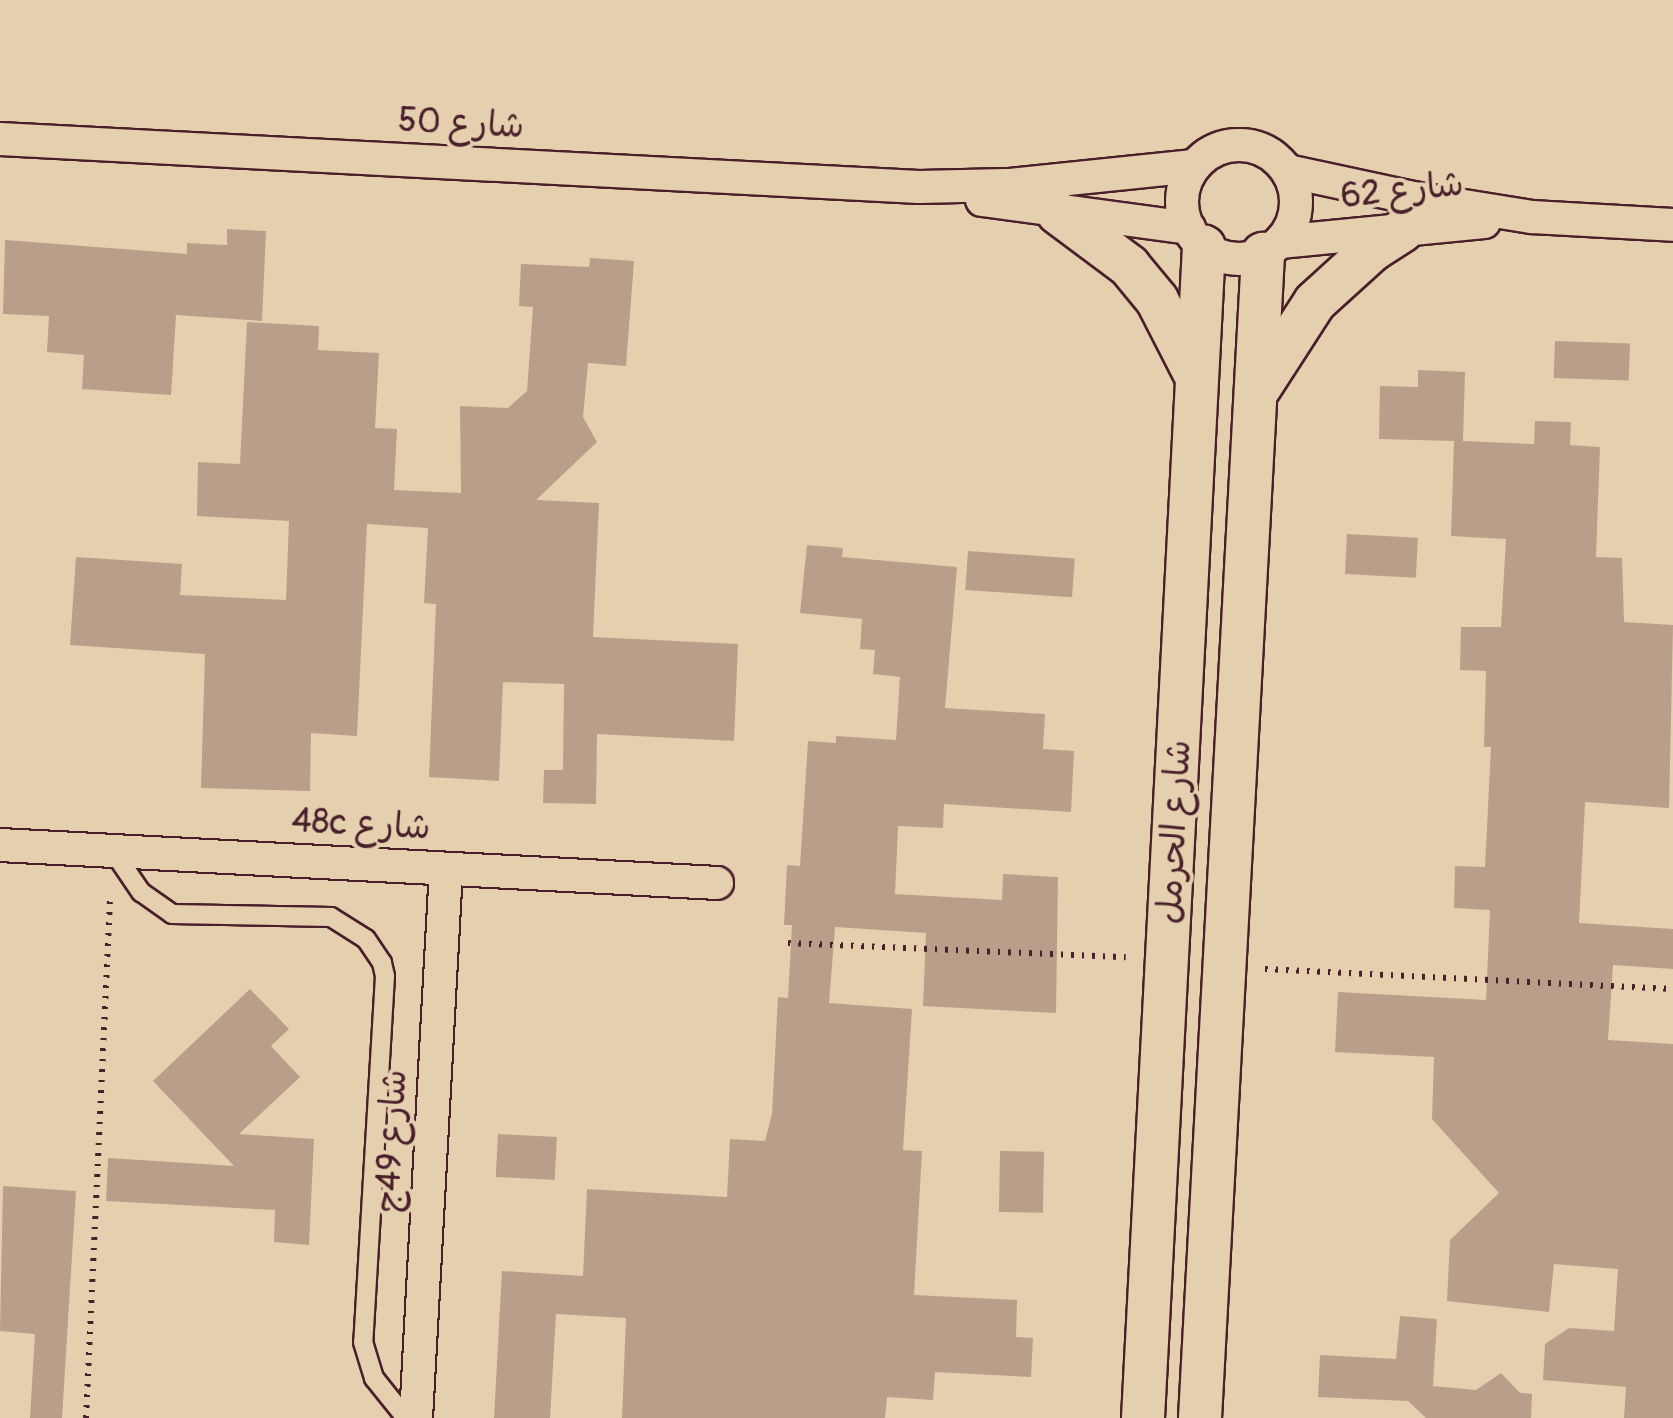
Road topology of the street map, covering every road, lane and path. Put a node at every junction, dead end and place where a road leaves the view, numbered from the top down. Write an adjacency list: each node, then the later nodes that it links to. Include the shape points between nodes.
1 (0, 139): 4 (street, شارع 50)
2 (1194, 166): 3 (street, via 1218,148 1249,145); 4 (street, شارع 50); 9 (street, via 1182,203)
3 (1288, 171): 6 (street, شارع 62); 10 (street, via 1294,215)
4 (918, 187): 5 (street, شارع 50)
5 (1058, 213): 9 (street, شارع 50); 11 (street, via 1129,266 1157,300)
6 (1532, 217): 7 (street, شارع 62); 8 (street, شارع 62)
7 (1673, 226)
8 (1402, 231): 10 (street, شارع 62); 12 (street, via 1315,302)
9 (1196, 238): 10 (street, via 1226,258); 11 (street, شارع الحرمل)
10 (1271, 248): 12 (street, شارع الحرمل)
11 (1197, 378): 18 (street, شارع الحرمل)
12 (1255, 397): 19 (street, شارع الحرمل)
13 (0, 845): 14 (street, 48c شارع)
14 (113, 851): 15 (street, 48c شارع); 21 (path); 22 (lane, via 140,892 172,914 331,918 366,939 382,963 363,1342 374,1378)
15 (446, 869): 16 (street, 48c شارع); 23 (street, شارع 49ج)
16 (718, 883)
17 (788, 943): 18 (path)
18 (1167, 958): 24 (street, شارع الحرمل)
19 (1224, 966): 20 (path); 25 (street, شارع الحرمل)
20 (1673, 989)
21 (86, 1418)
22 (406, 1418)
23 (416, 1418)
24 (1143, 1418)
25 (1200, 1418)

